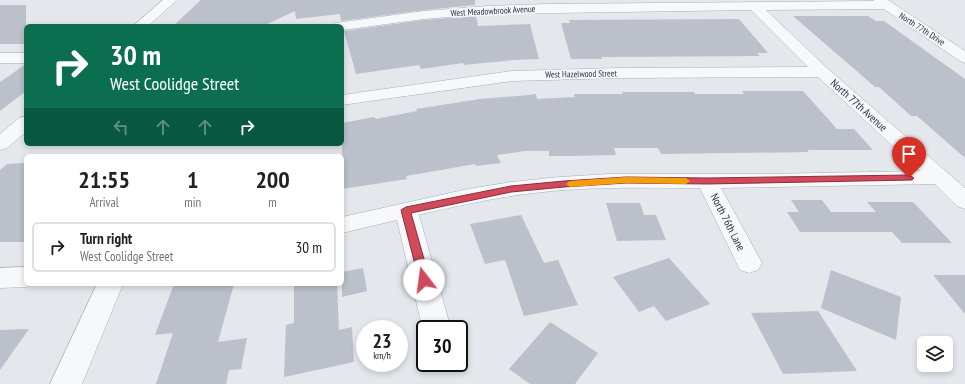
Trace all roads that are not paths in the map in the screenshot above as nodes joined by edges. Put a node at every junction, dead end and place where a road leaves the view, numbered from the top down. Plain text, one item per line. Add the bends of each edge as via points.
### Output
1 (171, 0) edge
2 (882, 3) edge
3 (755, 7) junction
4 (142, 24) edge
5 (344, 26) edge
6 (0, 58) edge
7 (24, 58) edge
8 (965, 58) edge
9 (822, 72) junction
10 (344, 100) edge
11 (940, 177) junction
12 (707, 181) junction
13 (965, 201) edge
14 (406, 210) junction
15 (344, 226) edge
16 (749, 263) dead end
17 (24, 277) edge
18 (0, 278) edge
19 (109, 286) edge
20 (434, 320) edge
21 (66, 384) edge

1 - 4 street
2 - 3 street, West Meadowbrook Avenue
2 - 8 street, North 77th Drive
3 - 5 street, West Meadowbrook Avenue via 488,10
3 - 9 street, North 77th Avenue
6 - 7 street
9 - 10 street, West Hazelwood Street via 512,76
9 - 11 street, North 77th Avenue
11 - 12 street
11 - 13 street, North 77th Avenue
12 - 14 street via 626,180 511,189
12 - 16 street, North 76th Lane
14 - 15 street
14 - 20 street
17 - 18 street
19 - 21 street

